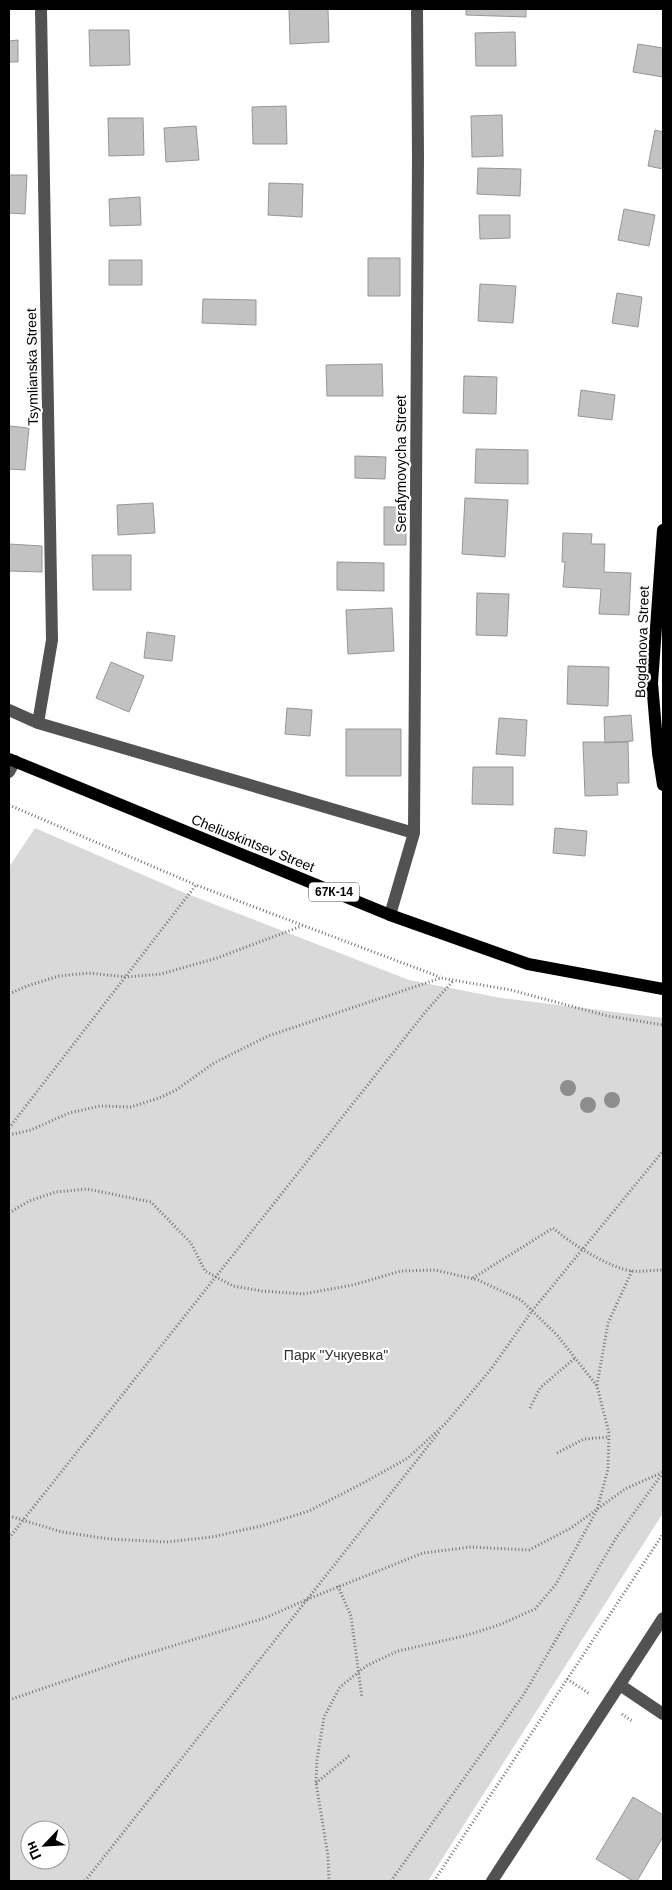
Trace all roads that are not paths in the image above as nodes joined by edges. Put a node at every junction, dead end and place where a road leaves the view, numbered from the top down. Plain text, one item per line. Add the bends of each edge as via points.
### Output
1 (41, 9) edge
2 (417, 9) edge
3 (663, 535) edge
4 (9, 710) edge
5 (38, 723) junction
6 (11, 764) edge
7 (663, 785) edge
8 (414, 833) junction
9 (390, 915) junction
10 (663, 989) edge
11 (663, 1618) edge
12 (620, 1685) junction
13 (663, 1714) edge
14 (492, 1881) edge

1 - 5 street, Tsymlianska Street via 52,640
2 - 8 street, Serafymovycha Street
3 - 7 main road, Bogdanova Street via 652,683
4 - 5 street
5 - 8 street
6 - 9 main road, Cheliuskintsev Street / 67К-14
8 - 9 street, Serafymovycha Street
9 - 10 main road, Cheliuskintsev Street / 67К-14 via 528,964
11 - 12 street
12 - 13 street
12 - 14 street

